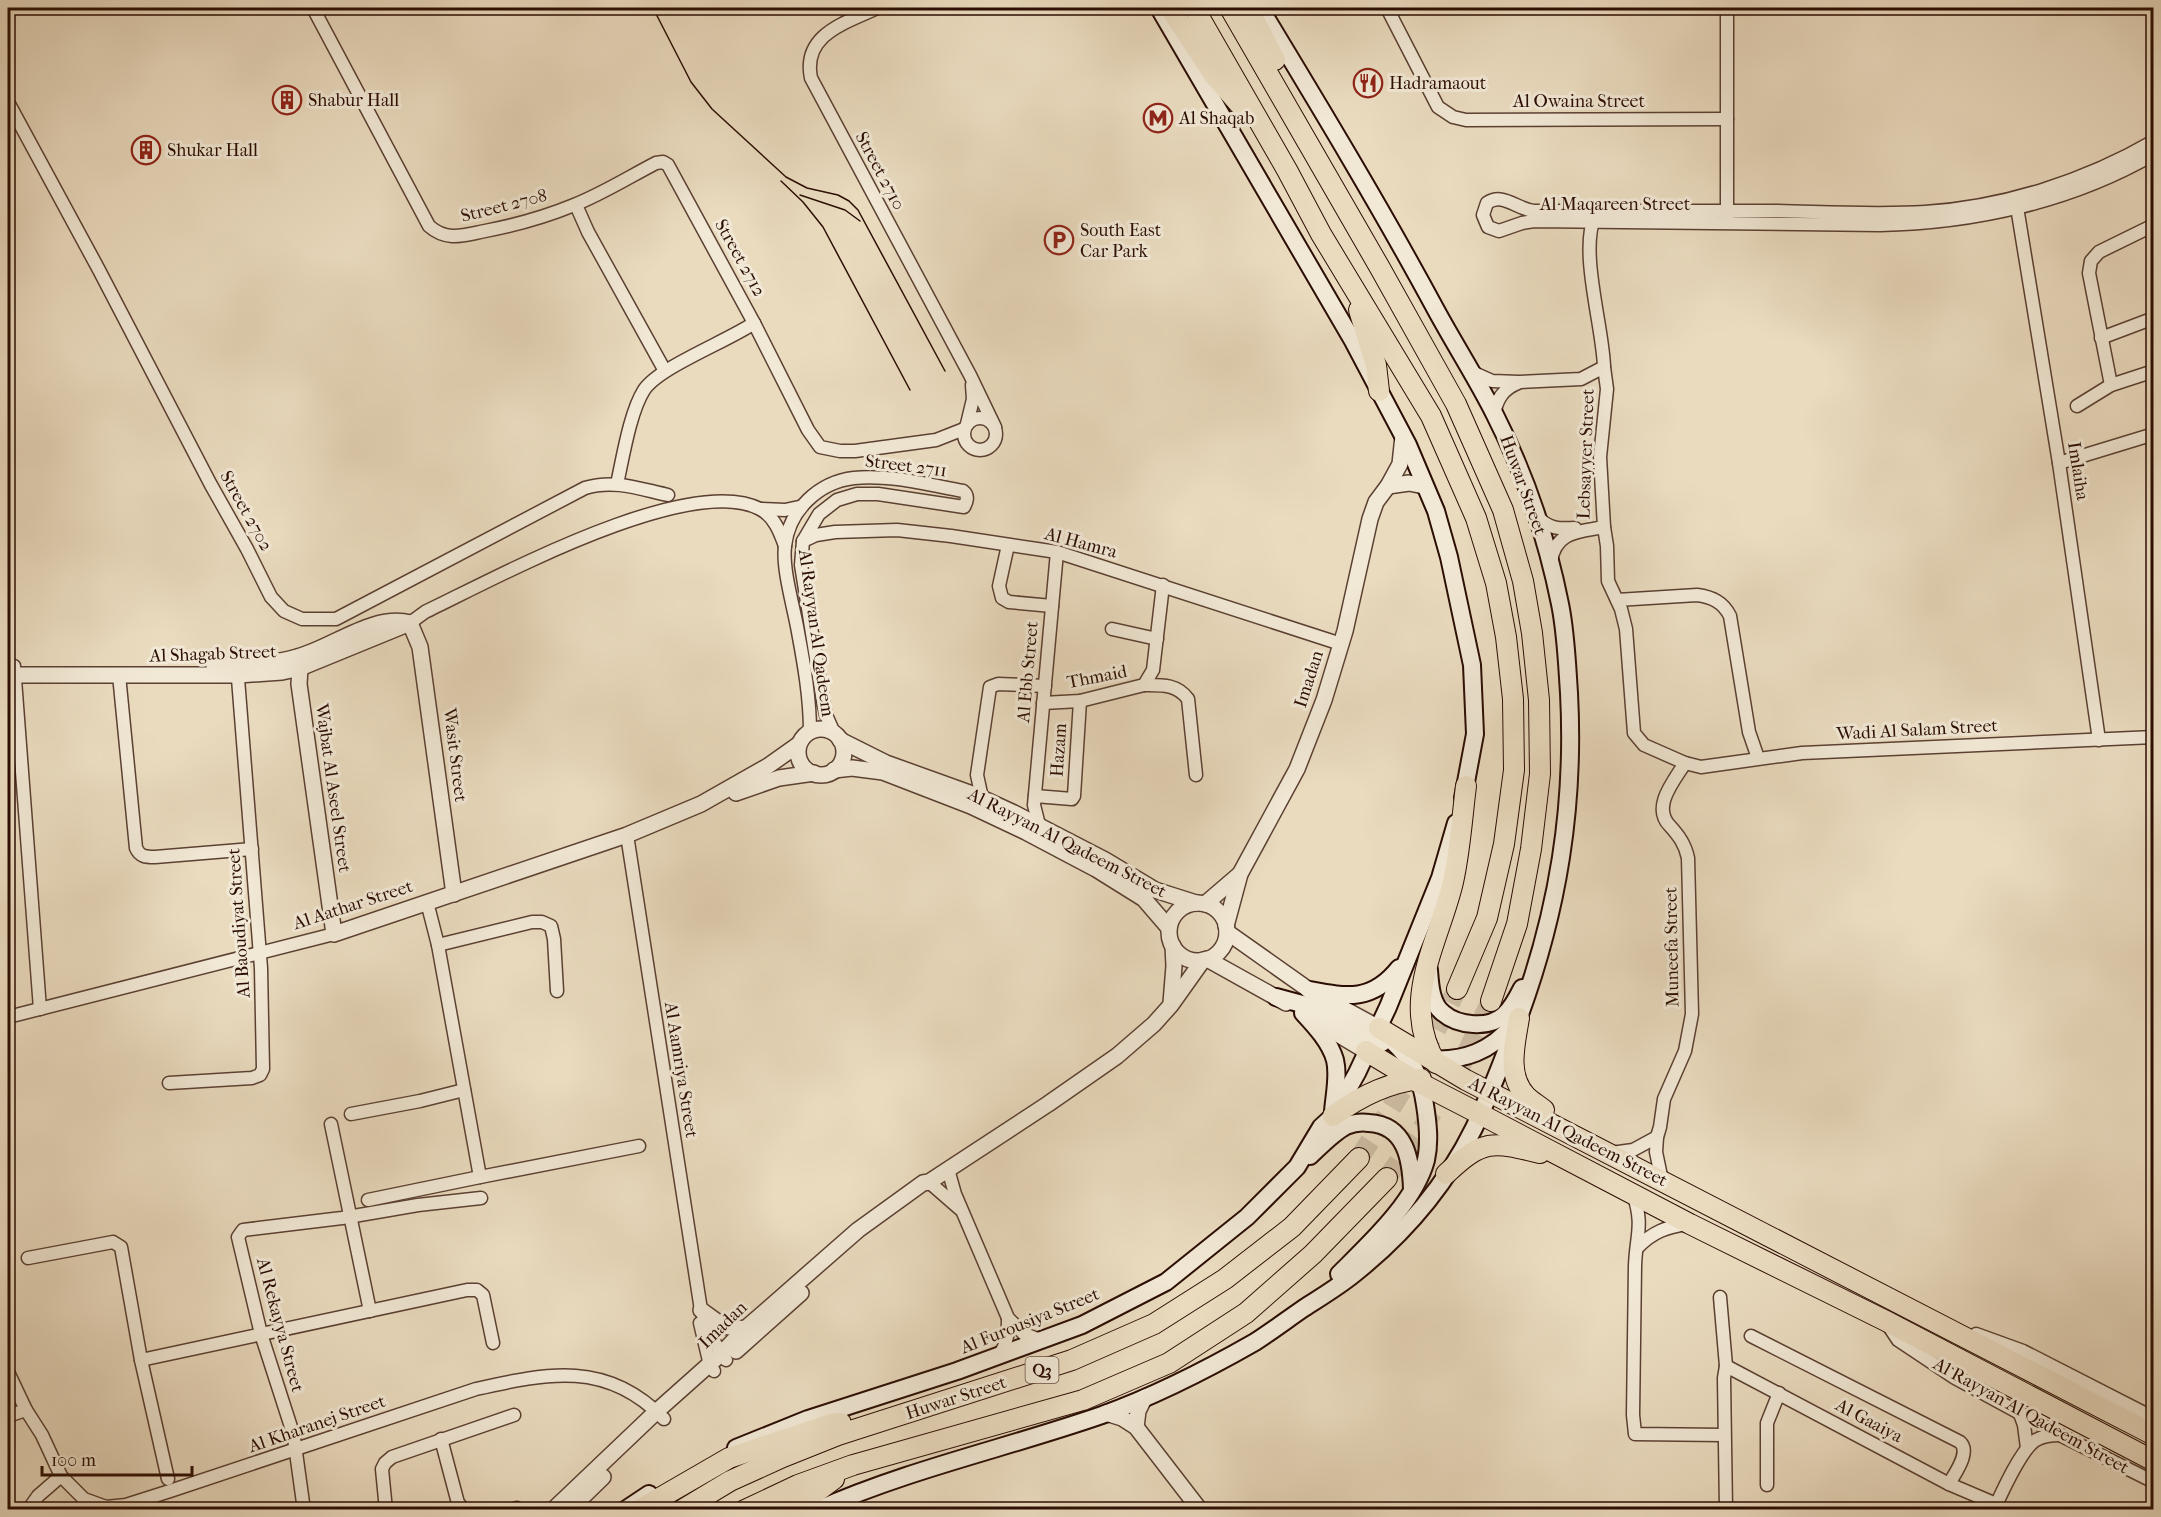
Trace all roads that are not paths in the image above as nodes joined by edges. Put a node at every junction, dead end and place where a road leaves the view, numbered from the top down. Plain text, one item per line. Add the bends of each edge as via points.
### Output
1 (313, 8) edge
2 (877, 8) edge
3 (1159, 8) edge
4 (1170, 8) edge
5 (1194, 8) edge
6 (1230, 8) edge
7 (1248, 8) edge
8 (1260, 8) edge
9 (1387, 8) edge
10 (1727, 8) edge
11 (8, 102) edge
12 (1727, 119) junction
13 (1302, 133) junction
14 (2154, 141) edge
15 (1274, 146) junction
16 (2154, 154) edge
17 (2016, 202) junction
18 (576, 205) junction
19 (1601, 211) junction
20 (1727, 217) junction
21 (1593, 221) junction
22 (2154, 225) edge
23 (1350, 282) junction
24 (2154, 318) edge
25 (754, 322) junction
26 (2101, 338) junction
27 (1604, 367) junction
28 (665, 371) junction
29 (2154, 371) edge
30 (1472, 372) junction
31 (970, 375) junction
32 (1519, 382) junction
33 (2111, 385) junction
34 (1379, 391) junction
35 (2077, 406) dead end
36 (1494, 414) junction
37 (965, 426) junction
38 (995, 427) junction
39 (2154, 434) edge
40 (1403, 436) junction
41 (936, 440) junction
42 (970, 447) junction
43 (2059, 463) junction
44 (617, 484) junction
45 (1388, 486) junction
46 (1424, 486) junction
47 (668, 495) dead end
48 (799, 507) junction
49 (964, 507) joint
50 (762, 509) junction
51 (1536, 515) junction
52 (1604, 527) junction
53 (1588, 530) junction
54 (803, 540) junction
55 (1008, 544) junction
56 (784, 546) junction
57 (1057, 552) junction
58 (1551, 565) junction
59 (1163, 585) junction
60 (1617, 600) junction
61 (1052, 606) junction
62 (410, 623) junction
63 (1112, 629) dead end
64 (1157, 639) junction
65 (1341, 644) junction
66 (300, 668) junction
67 (237, 670) junction
68 (11, 671) edge
69 (282, 672) junction
70 (118, 675) junction
71 (298, 684) junction
72 (1144, 685) junction
73 (1045, 686) junction
74 (1080, 701) junction
75 (1043, 703) junction
76 (810, 732) junction
77 (837, 736) junction
78 (2154, 737) edge
79 (2099, 740) junction
80 (799, 744) junction
81 (1758, 758) junction
82 (1684, 763) junction
83 (834, 770) junction
84 (814, 773) junction
85 (1196, 774) dead end
86 (977, 775) junction
87 (1466, 786) junction
88 (957, 788) junction
89 (1035, 796) junction
90 (982, 798) junction
91 (701, 804) junction
92 (1014, 813) junction
93 (1039, 825) junction
94 (627, 835) junction
95 (252, 849) junction
96 (1240, 874) junction
97 (454, 894) junction
98 (427, 902) junction
99 (1200, 904) junction
100 (1169, 928) junction
101 (1226, 929) junction
102 (1545, 931) junction
103 (334, 933) junction
104 (438, 945) junction
105 (1173, 946) junction
106 (260, 952) junction
107 (1408, 956) junction
108 (1205, 960) junction
109 (1428, 960) junction
110 (1457, 989) tunnel mouth
111 (1309, 990) junction
112 (556, 991) dead end
113 (1276, 997) junction
114 (1491, 1001) tunnel mouth
115 (1171, 1005) junction
116 (40, 1009) junction
117 (1303, 1013) junction
118 (8, 1017) edge
119 (1519, 1018) junction
120 (1373, 1039) junction
121 (1407, 1055) junction
122 (1434, 1060) junction
123 (1456, 1079) junction
124 (1418, 1080) junction
125 (169, 1083) dead end
126 (464, 1090) junction
127 (1491, 1092) junction
128 (351, 1114) dead end
129 (1480, 1114) junction
130 (1333, 1116) junction
131 (331, 1124) dead end
132 (1657, 1137) junction
133 (1585, 1140) junction
134 (639, 1146) dead end
135 (1608, 1153) junction
136 (1359, 1158) tunnel mouth
137 (1575, 1162) junction
138 (1298, 1167) junction
139 (948, 1169) junction
140 (1446, 1174) junction
141 (480, 1177) junction
142 (1387, 1178) tunnel mouth
143 (1662, 1181) junction
144 (929, 1182) junction
145 (1413, 1190) junction
146 (1633, 1193) junction
147 (481, 1198) dead end
148 (368, 1200) dead end
149 (963, 1212) junction
150 (350, 1217) junction
151 (1690, 1224) junction
152 (1638, 1247) junction
153 (28, 1258) dead end
154 (1720, 1297) dead end
155 (1309, 1305) junction
156 (701, 1310) junction
157 (370, 1311) junction
158 (1920, 1314) junction
159 (1008, 1318) junction
160 (1886, 1321) junction
161 (745, 1329) junction
162 (261, 1335) junction
163 (1751, 1336) dead end
164 (1043, 1341) junction
165 (493, 1344) dead end
166 (996, 1357) junction
167 (141, 1360) junction
168 (718, 1363) junction
169 (1726, 1366) junction
170 (8, 1372) edge
171 (1779, 1393) junction
172 (1145, 1397) junction
173 (26, 1410) junction
174 (915, 1411) junction
175 (1106, 1413) junction
176 (2020, 1414) junction
177 (514, 1415) dead end
178 (661, 1415) junction
179 (8, 1416) edge
180 (2154, 1418) edge
181 (1136, 1427) junction
182 (1724, 1435) junction
183 (2060, 1435) junction
184 (2154, 1435) edge
185 (294, 1439) junction
186 (441, 1439) junction
187 (2026, 1448) junction
188 (2154, 1461) edge
189 (854, 1465) junction
190 (61, 1476) junction
191 (168, 1479) dead end
192 (2154, 1482) edge
193 (1949, 1484) junction
194 (1767, 1485) dead end
195 (1995, 1507) edge
196 (28, 1509) edge
197 (303, 1509) edge
198 (386, 1509) edge
199 (465, 1509) edge
200 (553, 1509) edge
201 (569, 1509) edge
202 (625, 1509) edge
203 (639, 1509) edge
204 (682, 1509) edge
205 (745, 1509) edge
206 (787, 1509) edge
207 (817, 1509) edge
208 (1200, 1509) edge
209 (1726, 1509) edge

1 - 18 street, Street 2708 via 429,226 438,234 457,236 505,228
2 - 31 street, Street 2710 via 819,40 810,56 811,78
3 - 34 main road
4 - 15 highway via 1214,75
5 - 15 highway
6 - 13 highway, Huwar Street
7 - 13 highway via 1284,81
8 - 30 main road, Huwar Street
9 - 12 street, Al Owaina Street via 1438,107 1453,117
10 - 12 street
11 - 44 street, Street 2702 via 271,597 284,611 302,619 336,619 585,488
12 - 20 street
13 - 114 highway, Huwar Street via 1456,404 1503,510 1523,581 1539,700 1540,774 1517,924
14 - 17 street, Al Maqareen Street via 2087,174
15 - 23 highway
16 - 17 street, Al Maqareen Street via 2072,191
17 - 20 street, Al Maqareen Street via 1903,213
17 - 43 street, Imlaiha
18 - 25 street, Street 2712 via 656,163 668,165
18 - 28 street, Street 2708
19 - 20 street, Al Maqareen Street
19 - 21 street
19 - 21 street, Al Maqareen Street via 1527,210 1499,198 1487,203 1483,215 1488,226 1499,231 1534,221
20 - 21 street, Al Maqareen Street
21 - 27 street, Lebsayyer Street via 1591,271
22 - 26 street via 2099,252 2091,261 2089,273
23 - 34 highway via 1376,365
23 - 110 highway via 1431,416 1476,518 1496,583 1506,637 1513,699 1514,770 1504,844 1487,918
24 - 26 street
25 - 28 street, Street 2712
25 - 41 street via 820,447 855,451
26 - 33 street
27 - 32 street, Lebsayyer Street via 1581,379
27 - 52 street, Lebsayyer Street via 1607,389 1600,457
28 - 44 street, Street 2712 via 641,396
29 - 33 street
30 - 32 street, Lebsayyer Street via 1492,381
30 - 36 main road, Huwar Street
31 - 37 street, Street 2710 via 973,399
31 - 38 street, Street 2710
32 - 36 street via 1502,393
33 - 35 street
34 - 40 main road
36 - 51 main road, Huwar Street
37 - 38 street via 972,419 985,418
37 - 41 street
37 - 42 street via 963,436
38 - 42 street via 996,439 988,448
39 - 43 street
40 - 45 street, Imadan via 1400,464
40 - 46 main road
41 - 42 street
43 - 79 street, Imlaiha
44 - 47 street, Street 2702
45 - 46 street
45 - 65 street, Imadan via 1370,519
46 - 87 main road via 1436,510 1449,557 1472,665 1475,734
48 - 49 street, Street 2711 via 812,494 856,478 963,491 967,495
48 - 50 street, Al Shagab Street
48 - 56 street, Al Rayyan Al Qadeem
49 - 54 street, Al Rayyan Al Qadeem via 878,494 846,496 819,514
50 - 56 street via 779,530
50 - 62 street, Al Shagab Street via 735,501 700,501 615,525 425,612
51 - 53 street, Lebsayyer Street via 1553,528
51 - 58 main road, Huwar Street
52 - 53 street, Lebsayyer Street
52 - 60 street, Wadi Al Salam Street via 1608,580
53 - 58 street, Lebsayyer Street via 1558,542
54 - 55 street, Al Hamra via 835,532 897,530
54 - 77 street, Al Rayyan Al Qadeem via 801,565 822,695 826,715
55 - 57 street, Al Hamra
55 - 61 street via 999,586 1002,598
56 - 76 street, Al Rayyan Al Qadeem
57 - 59 street, Al Hamra
57 - 61 street, Al Ebb Street
58 - 102 main road, Huwar Street via 1561,608 1571,737 1563,852
59 - 64 street, Thmaid
59 - 65 street, Al Hamra
60 - 81 street via 1697,595 1726,607 1749,732
60 - 82 street, Wadi Al Salam Street via 1626,629 1634,732 1644,745
61 - 73 street, Al Ebb Street
62 - 66 street, Al Shagab Street
62 - 67 street, Al Shagab Street via 390,620 297,657
62 - 97 street, Wasit Street via 422,656
63 - 64 street
64 - 72 street, Thmaid via 1153,670
65 - 96 street, Imadan via 1298,769
66 - 69 street, Al Shagab Street
66 - 71 street, Wajbat Al Aseel Street
67 - 68 street, Al Shagab Street
67 - 69 street, Al Shagab Street
67 - 70 street, Al Shagab Street
67 - 95 street, Al Baoudiyat Street
68 - 70 street, Al Shagab Street
68 - 116 street
69 - 71 street, Wajbat Al Aseel Street
70 - 95 street via 139,853 155,857
71 - 103 street, Wajbat Al Aseel Street
72 - 74 street, Thmaid
72 - 85 street via 1175,687 1188,699
73 - 75 street, Al Ebb Street
73 - 86 street via 990,687
74 - 75 street, Thmaid
74 - 89 street, Hazam via 1074,796
75 - 89 street, Al Ebb Street
76 - 77 street via 822,729
76 - 80 street
77 - 83 street via 843,756
77 - 88 street, Al Rayyan Al Qadeem Street via 886,762
78 - 79 street, Wadi Al Salam Street
79 - 81 street, Wadi Al Salam Street
80 - 84 street via 802,765
80 - 91 street, Al Aathar Street
81 - 82 street, Wadi Al Salam Street via 1710,767
82 - 132 street, Muneefa Street via 1663,801 1662,811 1665,821 1684,843 1688,858 1692,1014 1685,1051 1664,1099
83 - 84 street
83 - 100 street, Al Rayyan Al Qadeem Street via 883,772 1026,832 1144,899
84 - 91 street, Al Aathar Street via 779,778
86 - 88 street
86 - 90 street
87 - 107 main road via 1440,878
87 - 109 highway via 1453,882
88 - 90 street, Al Rayyan Al Qadeem Street
89 - 92 street via 1023,810
89 - 93 street, Al Ebb Street
90 - 92 street, Al Rayyan Al Qadeem Street
91 - 94 street, Al Aathar Street
92 - 93 street, Al Rayyan Al Qadeem Street
93 - 99 street, Al Rayyan Al Qadeem Street via 1155,890
94 - 97 street, Al Aathar Street
94 - 156 street, Al Aamriya Street
95 - 106 street, Al Baoudiyat Street
96 - 99 street, Imadan
96 - 101 street, Imadan
97 - 98 street, Al Aathar Street
98 - 103 street, Al Aathar Street
98 - 104 street
99 - 100 street via 1180,909
99 - 101 street via 1220,914
100 - 105 street
101 - 108 street via 1220,950
101 - 111 street, Al Rayyan Al Qadeem Street
102 - 109 main road via 1521,992 1504,1016 1483,1024 1462,1024 1442,1013 1430,985
102 - 119 main road, Huwar Street
103 - 106 street, Al Aathar Street
104 - 112 street via 542,921 551,926 554,939
104 - 126 street
105 - 108 street via 1189,959
105 - 115 street
106 - 116 street, Al Aathar Street
106 - 125 street, Al Baoudiyat Street via 261,1074 252,1078
107 - 111 main road via 1388,982 1370,992 1356,996
107 - 120 main road, Al Furousiya Street
108 - 113 street, Al Rayyan Al Qadeem Street
108 - 115 street, Imadan
109 - 122 highway via 1421,986 1421,1013 1427,1046
111 - 120 street, Al Rayyan Al Qadeem Street
113 - 117 street, Al Rayyan Al Qadeem Street
113 - 120 main road via 1313,1007
115 - 139 street, Imadan via 1117,1056
116 - 118 street, Al Aathar Street
117 - 120 street, Al Rayyan Al Qadeem Street
117 - 130 main road via 1317,1028 1335,1060
119 - 122 main road via 1501,1038 1482,1050
119 - 127 main road
119 - 133 highway via 1513,1054 1518,1086
120 - 121 main road
120 - 122 highway, Al Rayyan Al Qadeem Street
120 - 124 highway, Al Rayyan Al Qadeem Street
120 - 130 main road, Al Furousiya Street
121 - 122 main road
121 - 124 main road
122 - 123 highway, Al Rayyan Al Qadeem Street
123 - 124 highway
123 - 127 highway, Al Rayyan Al Qadeem Street
123 - 129 highway
124 - 129 highway, Al Rayyan Al Qadeem Street
124 - 130 highway via 1377,1090
124 - 145 main road via 1428,1123 1428,1148
126 - 128 street
126 - 141 street
127 - 129 main road
127 - 133 highway, Al Rayyan Al Qadeem Street
129 - 137 highway, Al Rayyan Al Qadeem Street
129 - 140 main road
130 - 138 main road, Al Furousiya Street via 1321,1127
131 - 150 street
132 - 135 street via 1633,1150
132 - 143 street, Muneefa Street
133 - 135 highway, Al Rayyan Al Qadeem Street
134 - 141 street
135 - 143 highway, Al Rayyan Al Qadeem Street
136 - 174 highway, Huwar Street / Q3 via 1292,1227 1225,1279 1154,1324 1072,1360
137 - 140 highway via 1495,1144 1465,1156
137 - 146 highway, Al Rayyan Al Qadeem Street
138 - 145 main road via 1349,1125 1377,1123 1402,1141 1411,1162
138 - 164 main road, Al Furousiya Street via 1247,1216 1166,1282
139 - 144 street, Imadan
139 - 149 street
140 - 155 main road via 1393,1240 1357,1272
141 - 148 street
142 - 189 highway, Huwar Street / Q3 via 1313,1254 1246,1313 1168,1363 1083,1400
143 - 158 highway, Al Rayyan Al Qadeem Street
144 - 149 street
144 - 161 street, Imadan via 923,1182 858,1230
144 - 168 street, Imadan via 928,1188 862,1239
145 - 155 main road
146 - 151 highway, Al Rayyan Al Qadeem Street
146 - 152 street via 1639,1210
147 - 150 street via 418,1204
149 - 159 street
150 - 157 street
150 - 162 street, Al Rekayya Street via 239,1232
151 - 152 street via 1651,1234
151 - 160 highway, Al Rayyan Al Qadeem Street
152 - 182 street via 1635,1434
153 - 167 street via 118,1244
154 - 169 street
155 - 172 main road via 1215,1365
156 - 161 street via 723,1326
156 - 168 street, Al Aamriya Street
157 - 162 street
157 - 165 street via 477,1290 483,1295
158 - 180 street, Al Rayyan Al Qadeem Street via 2023,1352
158 - 184 highway, Al Rayyan Al Qadeem Street
159 - 164 street via 1024,1334
159 - 166 street via 1007,1341
160 - 176 street, Al Rayyan Al Qadeem Street via 1898,1340
160 - 188 highway, Al Rayyan Al Qadeem Street
161 - 168 street, Imadan
162 - 167 street
162 - 185 street, Al Rekayya Street
163 - 193 street via 1960,1442 1965,1451
164 - 166 main road, Al Furousiya Street
166 - 202 main road, Al Furousiya Street via 761,1437 688,1472
167 - 191 street
168 - 178 street, Imadan
169 - 171 street, Al Gaaiya
169 - 182 street
170 - 173 street, Al Kharanej Street
171 - 193 street, Al Gaaiya
171 - 194 street via 1767,1423
172 - 175 main road
172 - 181 street
173 - 179 street
173 - 190 street, Al Kharanej Street
174 - 203 highway via 831,1424 729,1458
174 - 204 highway, Huwar Street / Q3 via 783,1457
175 - 181 street
175 - 207 main road via 913,1472
176 - 183 street, Al Rayyan Al Qadeem Street
176 - 187 street
177 - 186 street
178 - 185 street, Al Kharanej Street via 624,1389 596,1378 554,1374 476,1389
178 - 200 street, Imadan
178 - 201 street, Imadan
181 - 208 street
182 - 209 street
183 - 187 street via 2042,1438
183 - 192 street, Al Rayyan Al Qadeem Street
185 - 190 street, Al Kharanej Street via 159,1495 116,1506 106,1507 84,1499
185 - 197 street, Al Rekayya Street
186 - 198 street via 385,1463 382,1469
186 - 199 street via 458,1503
187 - 195 street
189 - 205 highway, Huwar Street / Q3
189 - 206 highway
190 - 196 street
193 - 195 street, Al Gaaiya

